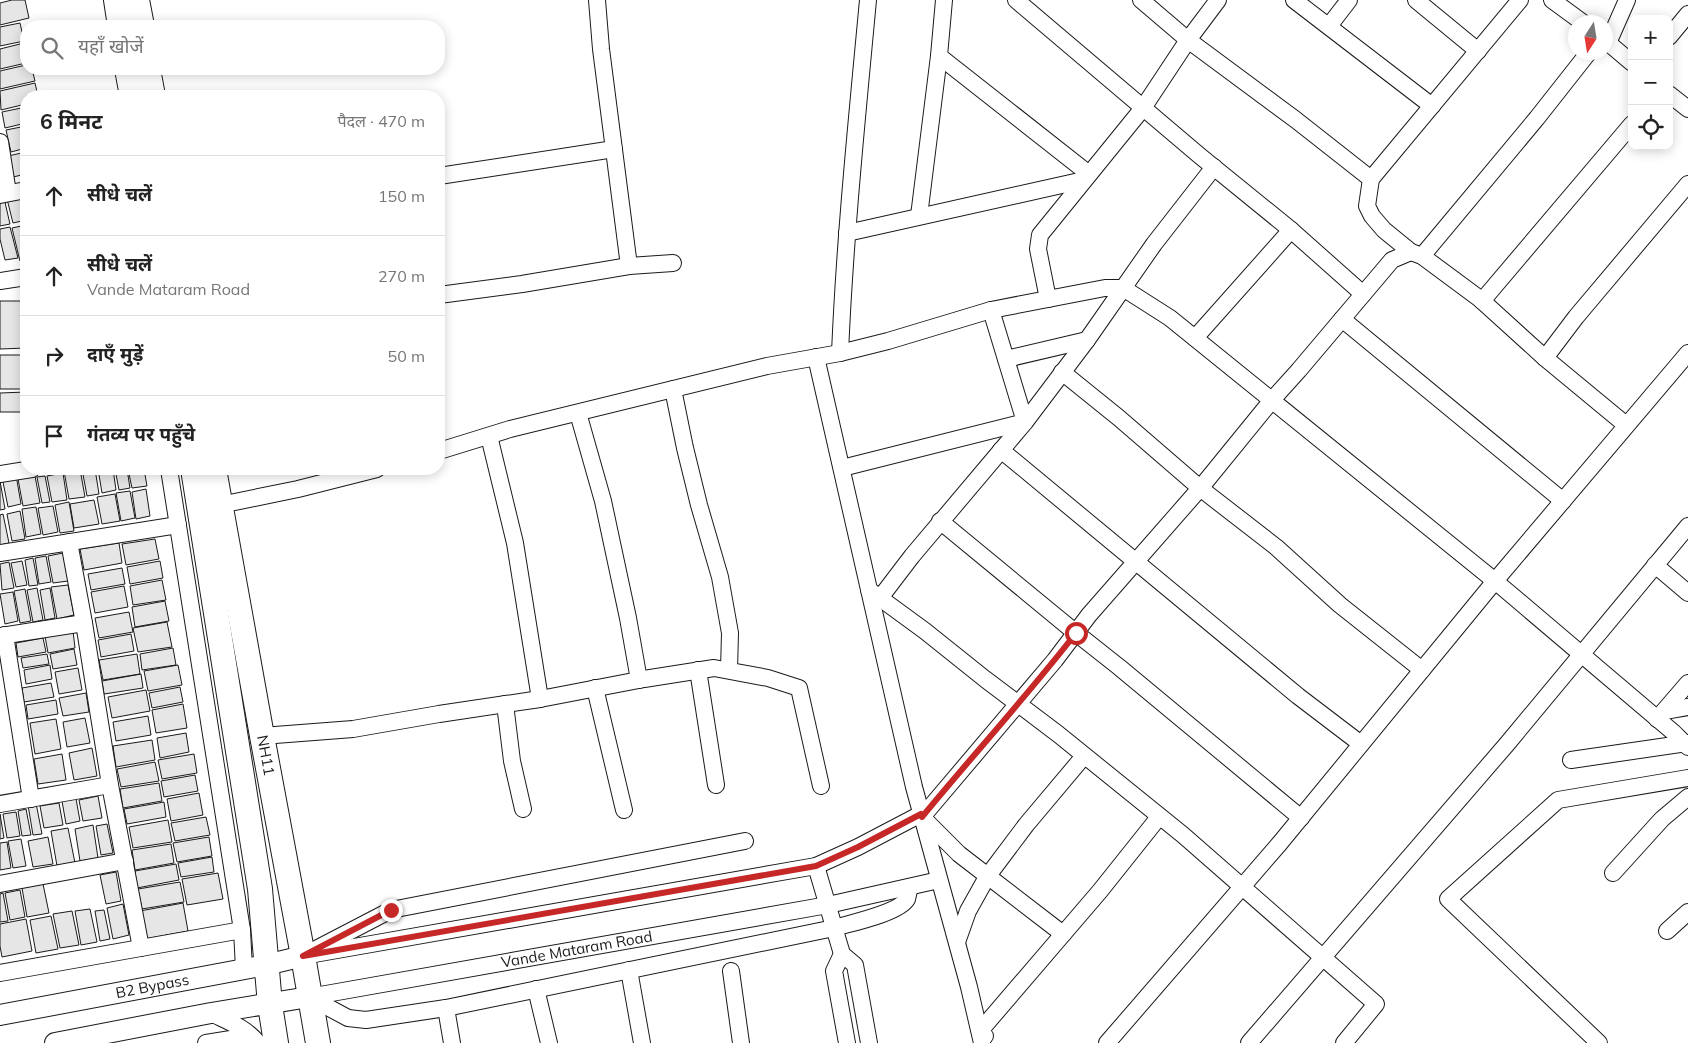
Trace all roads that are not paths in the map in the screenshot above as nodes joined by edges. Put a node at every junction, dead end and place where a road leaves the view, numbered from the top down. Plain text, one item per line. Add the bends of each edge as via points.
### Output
1 (116, 0) edge
2 (137, 0) edge
3 (597, 0) edge
4 (868, 0) edge
5 (944, 0) edge
6 (1016, 0) edge
7 (1141, 0) edge
8 (1218, 0) edge
9 (1294, 0) edge
10 (1349, 0) edge
11 (1416, 0) edge
12 (1520, 0) edge
13 (1552, 0) edge
14 (1627, 0) edge
15 (1688, 14) edge
16 (1572, 15) edge
17 (119, 20) edge
18 (141, 20) edge
19 (1328, 26) junction
20 (1613, 29) edge
21 (1673, 32) edge
22 (1188, 40) junction
23 (1613, 47) edge
24 (1478, 51) junction
25 (939, 56) junction
26 (1583, 60) edge
27 (1628, 60) edge
28 (128, 75) edge
29 (149, 75) edge
30 (131, 90) edge
31 (152, 90) edge
32 (1673, 97) edge
33 (1432, 106) junction
34 (1143, 108) junction
35 (1688, 110) edge
36 (1628, 129) edge
37 (0, 142) edge
38 (614, 149) junction
39 (1214, 167) junction
40 (445, 175) edge
41 (1086, 177) junction
42 (1370, 179) junction
43 (1688, 184) edge
44 (20, 191) edge
45 (4, 194) edge
46 (919, 216) junction
47 (1291, 230) junction
48 (847, 233) junction
49 (1416, 254) junction
50 (673, 263) dead end
51 (629, 266) junction
52 (20, 278) edge
53 (0, 281) edge
54 (1123, 288) junction
55 (445, 294) edge
56 (1363, 294) junction
57 (1048, 299) junction
58 (1482, 301) junction
59 (991, 310) junction
60 (1342, 319) junction
61 (1195, 338) junction
62 (1087, 340) junction
63 (840, 353) junction
64 (1688, 353) edge
65 (816, 357) junction
66 (1545, 358) junction
67 (1006, 359) junction
68 (1062, 372) junction
69 (673, 389) junction
70 (1272, 400) junction
71 (578, 413) junction
72 (1025, 422) junction
73 (1626, 425) junction
74 (489, 436) junction
75 (445, 449) edge
76 (1001, 450) junction
77 (842, 468) junction
78 (20, 471) edge
79 (0, 474) edge
80 (170, 475) edge
81 (195, 475) edge
82 (215, 475) edge
83 (353, 475) edge
84 (1200, 488) junction
85 (1563, 501) junction
86 (220, 505) junction
87 (940, 521) junction
88 (178, 525) junction
89 (1688, 526) edge
90 (69, 542) junction
91 (0, 553) edge
92 (1136, 563) junction
93 (1655, 565) junction
94 (1495, 581) junction
95 (1688, 593) edge
96 (875, 594) junction
97 (84, 623) junction
98 (1076, 633) junction
99 (3, 635) edge
100 (1581, 654) junction
101 (698, 670) junction
102 (729, 670) junction
103 (1422, 670) junction
104 (639, 680) junction
105 (1688, 684) edge
106 (595, 688) junction
107 (540, 699) junction
108 (505, 704) junction
109 (1018, 705) junction
110 (1688, 707) edge
111 (1661, 715) junction
112 (262, 736) junction
113 (1361, 744) junction
114 (1687, 744) edge
115 (1084, 756) junction
116 (1571, 760) dead end
117 (1688, 778) edge
118 (110, 785) junction
119 (716, 785) dead end
120 (820, 786) dead end
121 (1688, 797) edge
122 (31, 799) junction
123 (0, 804) edge
124 (523, 809) dead end
125 (624, 810) dead end
126 (922, 816) junction
127 (1159, 816) junction
128 (1300, 818) junction
129 (745, 841) dead end
130 (125, 861) junction
131 (816, 866) junction
132 (1613, 873) dead end
133 (987, 876) junction
134 (939, 880) junction
135 (0, 884) edge
136 (910, 887) junction
137 (1242, 887) junction
138 (828, 906) junction
139 (1688, 912) edge
140 (834, 928) junction
141 (242, 930) junction
142 (1667, 931) dead end
143 (1063, 934) junction
144 (957, 942) junction
145 (141, 948) junction
146 (842, 954) junction
147 (303, 956) junction
148 (1324, 957) junction
149 (255, 967) junction
150 (628, 970) junction
151 (731, 971) dead end
152 (0, 973) edge
153 (536, 989) junction
154 (309, 997) junction
155 (270, 1004) junction
156 (446, 1008) junction
157 (211, 1014) junction
158 (0, 1016) edge
159 (981, 1037) edge
160 (55, 1043) edge
161 (206, 1043) edge
162 (251, 1043) edge
163 (258, 1043) edge
164 (276, 1043) edge
165 (318, 1043) edge
166 (452, 1043) edge
167 (549, 1043) edge
168 (642, 1043) edge
169 (741, 1043) edge
170 (847, 1043) edge
171 (869, 1043) edge
172 (992, 1043) edge
173 (1107, 1043) edge
174 (1249, 1043) edge
175 (1344, 1043) edge
176 (1600, 1043) edge

1 - 17 highway
2 - 18 highway
3 - 38 street
4 - 48 street
5 - 25 street
6 - 34 street
7 - 22 street
8 - 22 street
9 - 19 street
10 - 19 street
11 - 24 street
12 - 24 street
13 - 16 street
14 - 20 street
15 - 21 street
19 - 33 street
22 - 34 street
22 - 42 street
23 - 27 street
24 - 33 street
25 - 41 street
25 - 46 street
26 - 49 street via 1538,118
28 - 30 highway
29 - 31 highway
32 - 35 street
33 - 42 street
34 - 39 street
34 - 41 street
36 - 58 street
37 - 45 street
38 - 40 street
38 - 51 street
39 - 47 street
39 - 54 street
41 - 46 street
41 - 57 street via 1040,235 1038,249
42 - 49 street via 1367,206 1372,216 1384,230
43 - 66 street via 1576,316
44 - 45 street
46 - 48 street
47 - 56 street
47 - 61 street
48 - 63 street
49 - 56 street via 1392,260
49 - 58 street
50 - 51 street
51 - 55 street
52 - 53 street
54 - 57 street via 1105,288
54 - 61 street
54 - 62 street
56 - 60 street
57 - 59 street
58 - 66 street
59 - 63 street
59 - 67 street
60 - 70 street
60 - 85 street
61 - 70 street
62 - 67 street
62 - 68 street
63 - 65 street
64 - 73 street
65 - 69 street
65 - 77 street
66 - 73 street
67 - 72 street
68 - 72 street
68 - 84 street
69 - 71 street
69 - 102 street via 699,505 720,577 730,633
70 - 84 street
70 - 94 street
71 - 74 street
71 - 104 street via 603,501
72 - 76 street
72 - 77 street
73 - 85 street
74 - 75 street
74 - 107 street via 515,543
76 - 87 street
76 - 92 street
77 - 96 street
78 - 79 street
80 - 88 street
81 - 149 highway via 260,889
82 - 86 highway, NH11
83 - 86 street
84 - 92 street
84 - 103 street via 1276,547
85 - 94 street
86 - 112 highway, NH11
87 - 96 street
87 - 98 street
88 - 90 street
88 - 141 street
89 - 93 street
90 - 91 street
90 - 97 street
92 - 98 street
92 - 113 street
93 - 95 street
93 - 100 street
94 - 100 street
94 - 103 street
96 - 109 street
96 - 126 street
97 - 99 street
97 - 118 street
98 - 109 street
98 - 128 street
99 - 122 street
100 - 111 street
100 - 148 street
101 - 102 street
101 - 104 street
101 - 119 street
102 - 120 street via 799,688
103 - 113 street
104 - 106 street
105 - 111 street
106 - 107 street
106 - 125 street
107 - 108 street
108 - 112 street via 353,729
108 - 124 street via 512,761
109 - 115 street
109 - 126 street
110 - 111 street
111 - 114 street
112 - 147 highway, NH11
113 - 128 street
114 - 116 street
115 - 127 street
115 - 133 street
117 - 176 street via 1558,800 1448,899
118 - 122 street
118 - 130 street
121 - 132 street via 1662,819
122 - 123 street
126 - 131 street
126 - 133 street via 959,854
126 - 134 street
127 - 137 street
127 - 143 street
128 - 137 street
129 - 147 street via 391,910
130 - 135 street
130 - 145 street
131 - 138 street
131 - 147 street
133 - 143 street
133 - 144 street via 968,911
134 - 136 street, Vande Mataram Road
134 - 144 street
136 - 138 street, Vande Mataram Road
136 - 140 street via 906,899 896,908
137 - 148 street
137 - 173 street
138 - 140 street
138 - 154 street, Vande Mataram Road
139 - 142 street
140 - 146 street
140 - 150 street
141 - 145 street
141 - 149 street
143 - 159 street
144 - 159 street
145 - 152 street
146 - 170 street via 834,970
146 - 171 street via 855,965
147 - 149 main road, B2 Bypass
147 - 154 highway, NH11
148 - 174 street
148 - 175 street via 1376,1004
149 - 155 highway
149 - 158 main road, B2 Bypass
150 - 153 street
150 - 168 street
151 - 169 street
153 - 156 street
153 - 167 street
154 - 155 main road
154 - 156 street via 348,1018 366,1020
154 - 165 highway, NH11
155 - 157 main road
155 - 164 highway
156 - 166 street
157 - 160 main road
157 - 163 street via 241,1027
159 - 172 street
161 - 162 street via 231,1039

